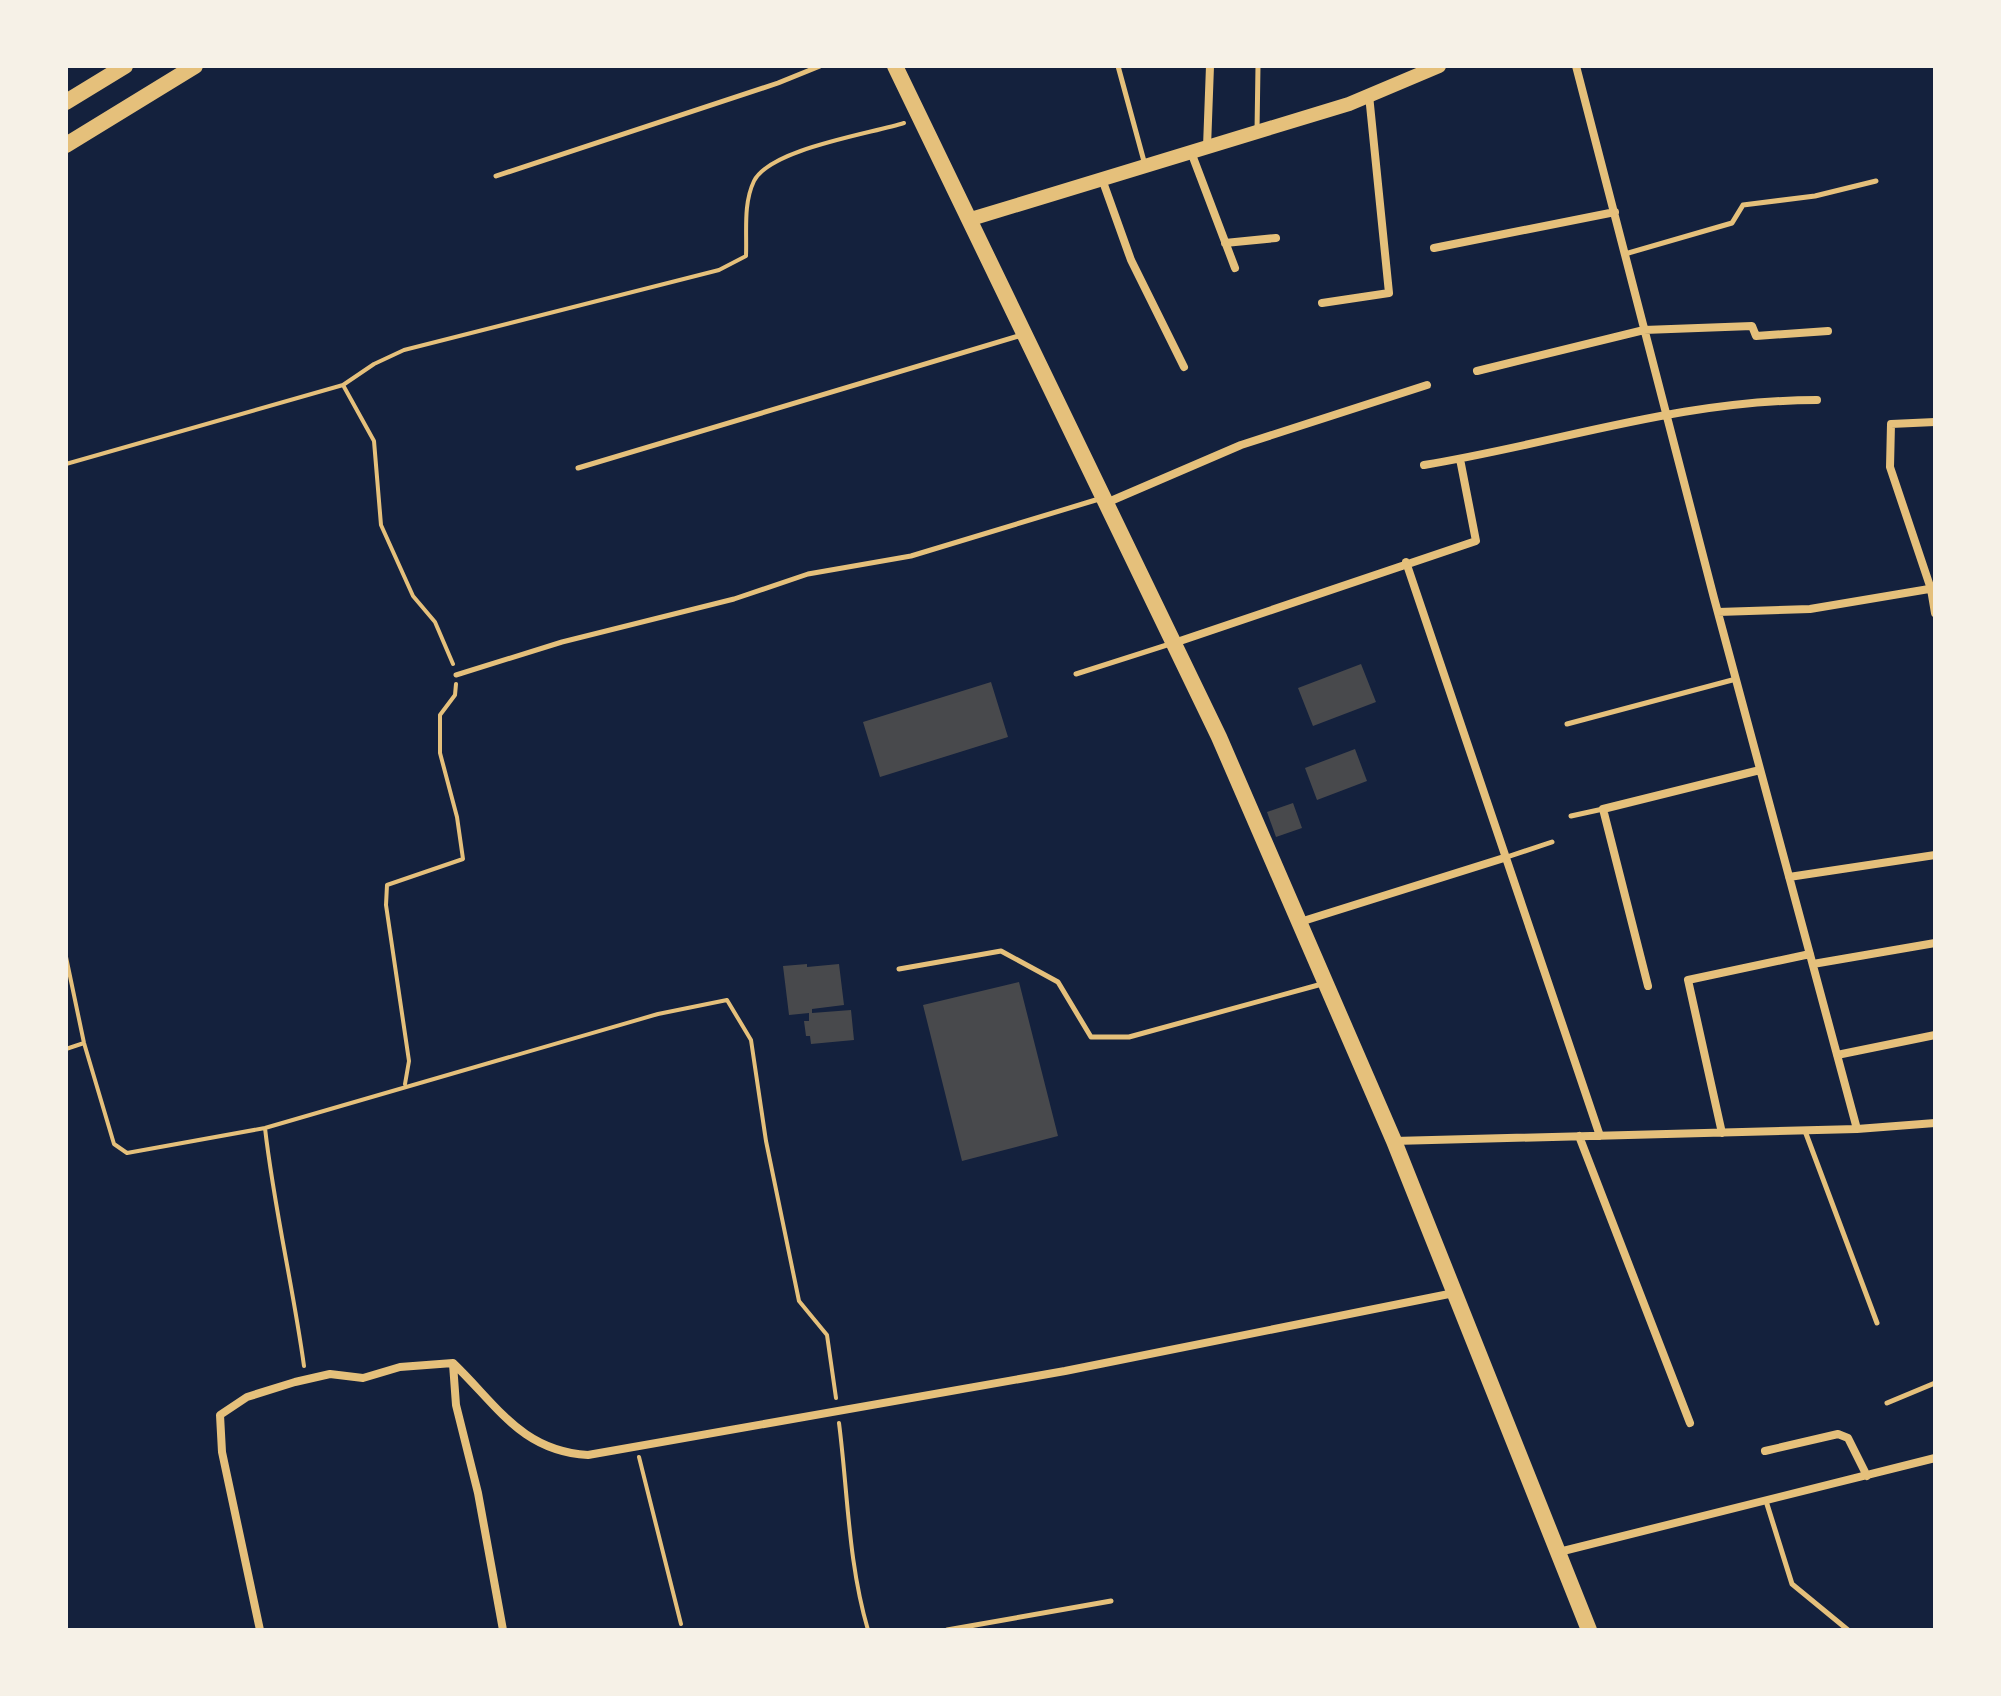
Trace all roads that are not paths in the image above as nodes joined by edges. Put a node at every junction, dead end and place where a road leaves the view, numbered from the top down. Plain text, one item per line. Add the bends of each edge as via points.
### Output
1 (125, 66) edge
2 (195, 66) edge
3 (820, 66) edge
4 (895, 66) edge
5 (1118, 66) edge
6 (1210, 66) edge
7 (1258, 66) edge
8 (1439, 66) edge
9 (1576, 66) edge
10 (1369, 95) junction
11 (66, 102) edge
12 (1257, 132) junction
13 (66, 145) edge
14 (1207, 147) junction
15 (1191, 152) junction
16 (1145, 166) junction
17 (496, 176) dead end
18 (1102, 179) junction
19 (1876, 181) dead end
20 (1615, 212) junction
21 (971, 219) junction
22 (1276, 238) dead end
23 (1225, 243) junction
24 (1434, 248) dead end
25 (1625, 254) junction
26 (1235, 268) dead end
27 (1322, 303) dead end
28 (1644, 330) junction
29 (1828, 331) dead end
30 (1026, 334) junction
31 (1184, 367) dead end
32 (1477, 371) dead end
33 (1427, 385) dead end
34 (1817, 400) dead end
35 (1666, 413) junction
36 (1935, 422) edge
37 (1460, 459) junction
38 (1424, 465) dead end
39 (578, 468) dead end
40 (1105, 500) junction
41 (1406, 562) junction
42 (1933, 588) edge
43 (1718, 612) junction
44 (1935, 613) edge
45 (1173, 643) junction
46 (1076, 674) dead end
47 (456, 675) road end
48 (1736, 679) junction
49 (1567, 724) dead end
50 (1760, 770) junction
51 (1603, 809) junction
52 (1571, 816) dead end
53 (1552, 842) dead end
54 (1935, 855) edge
55 (1504, 858) junction
56 (1789, 877) junction
57 (1299, 922) junction
58 (1935, 943) edge
59 (1811, 959) junction
60 (899, 969) dead end
61 (1325, 983) junction
62 (1648, 986) dead end
63 (1935, 1035) edge
64 (1837, 1055) junction
65 (1935, 1123) edge
66 (1857, 1129) junction
67 (1805, 1131) junction
68 (1722, 1133) junction
69 (1579, 1136) junction
70 (1600, 1136) junction
71 (1394, 1141) junction
72 (1455, 1293) junction
73 (1877, 1323) dead end
74 (453, 1363) junction
75 (1935, 1383) edge
76 (1887, 1403) dead end
77 (1690, 1423) dead end
78 (1765, 1451) dead end
79 (1935, 1458) edge
80 (1867, 1476) junction
81 (1766, 1501) junction
82 (1559, 1552) junction
83 (1111, 1601) dead end
84 (260, 1630) edge
85 (503, 1630) edge
86 (947, 1630) edge
87 (1589, 1630) edge
88 (1848, 1630) edge

1 - 11 main road
2 - 13 main road
3 - 17 lane
4 - 21 main road
5 - 16 lane
6 - 14 street
7 - 12 lane
8 - 10 street
9 - 20 street
10 - 12 street
10 - 27 street via 1389,293
12 - 14 street
14 - 15 street
15 - 16 street
15 - 23 street
16 - 18 street
18 - 21 street
18 - 31 street via 1131,260
19 - 25 lane via 1743,205 1732,223
20 - 24 street
20 - 25 street
21 - 30 main road
22 - 23 street
23 - 26 street
25 - 28 street
28 - 29 street via 1752,326 1756,336
28 - 32 street
28 - 35 street
30 - 39 lane
30 - 40 main road
33 - 40 street via 1241,445
34 - 35 street via 1753,400
35 - 37 street
35 - 43 street
36 - 42 street via 1891,424 1890,467
37 - 38 street
37 - 41 street via 1476,541
40 - 45 main road
40 - 47 lane via 911,556 808,574
41 - 45 street
41 - 55 street
42 - 43 street via 1810,609
42 - 44 street
43 - 48 street
45 - 46 lane
45 - 57 main road
48 - 49 lane
48 - 50 street
50 - 51 street
50 - 56 street
51 - 52 lane
51 - 62 street
53 - 55 lane
54 - 56 street
55 - 57 street
55 - 70 street
56 - 59 street
57 - 61 main road
58 - 59 street
59 - 64 street
59 - 68 street via 1688,980
60 - 61 lane via 1001,951 1058,982 1091,1037 1129,1037
61 - 71 main road
63 - 64 street
64 - 66 street
65 - 66 street
66 - 67 street
67 - 68 street
67 - 73 lane
68 - 70 street
69 - 70 street
69 - 71 street
69 - 77 street
71 - 72 main road
72 - 74 street via 1065,1371 588,1455 549,1448 525,1436
72 - 82 main road
74 - 84 street via 400,1367 363,1378 330,1374 306,1379 247,1397 220,1415 222,1452
74 - 85 street via 456,1405
75 - 76 lane
78 - 80 street via 1838,1434 1848,1438
79 - 80 street
80 - 81 street
81 - 82 street
81 - 88 lane via 1792,1584
82 - 87 main road
83 - 86 lane

